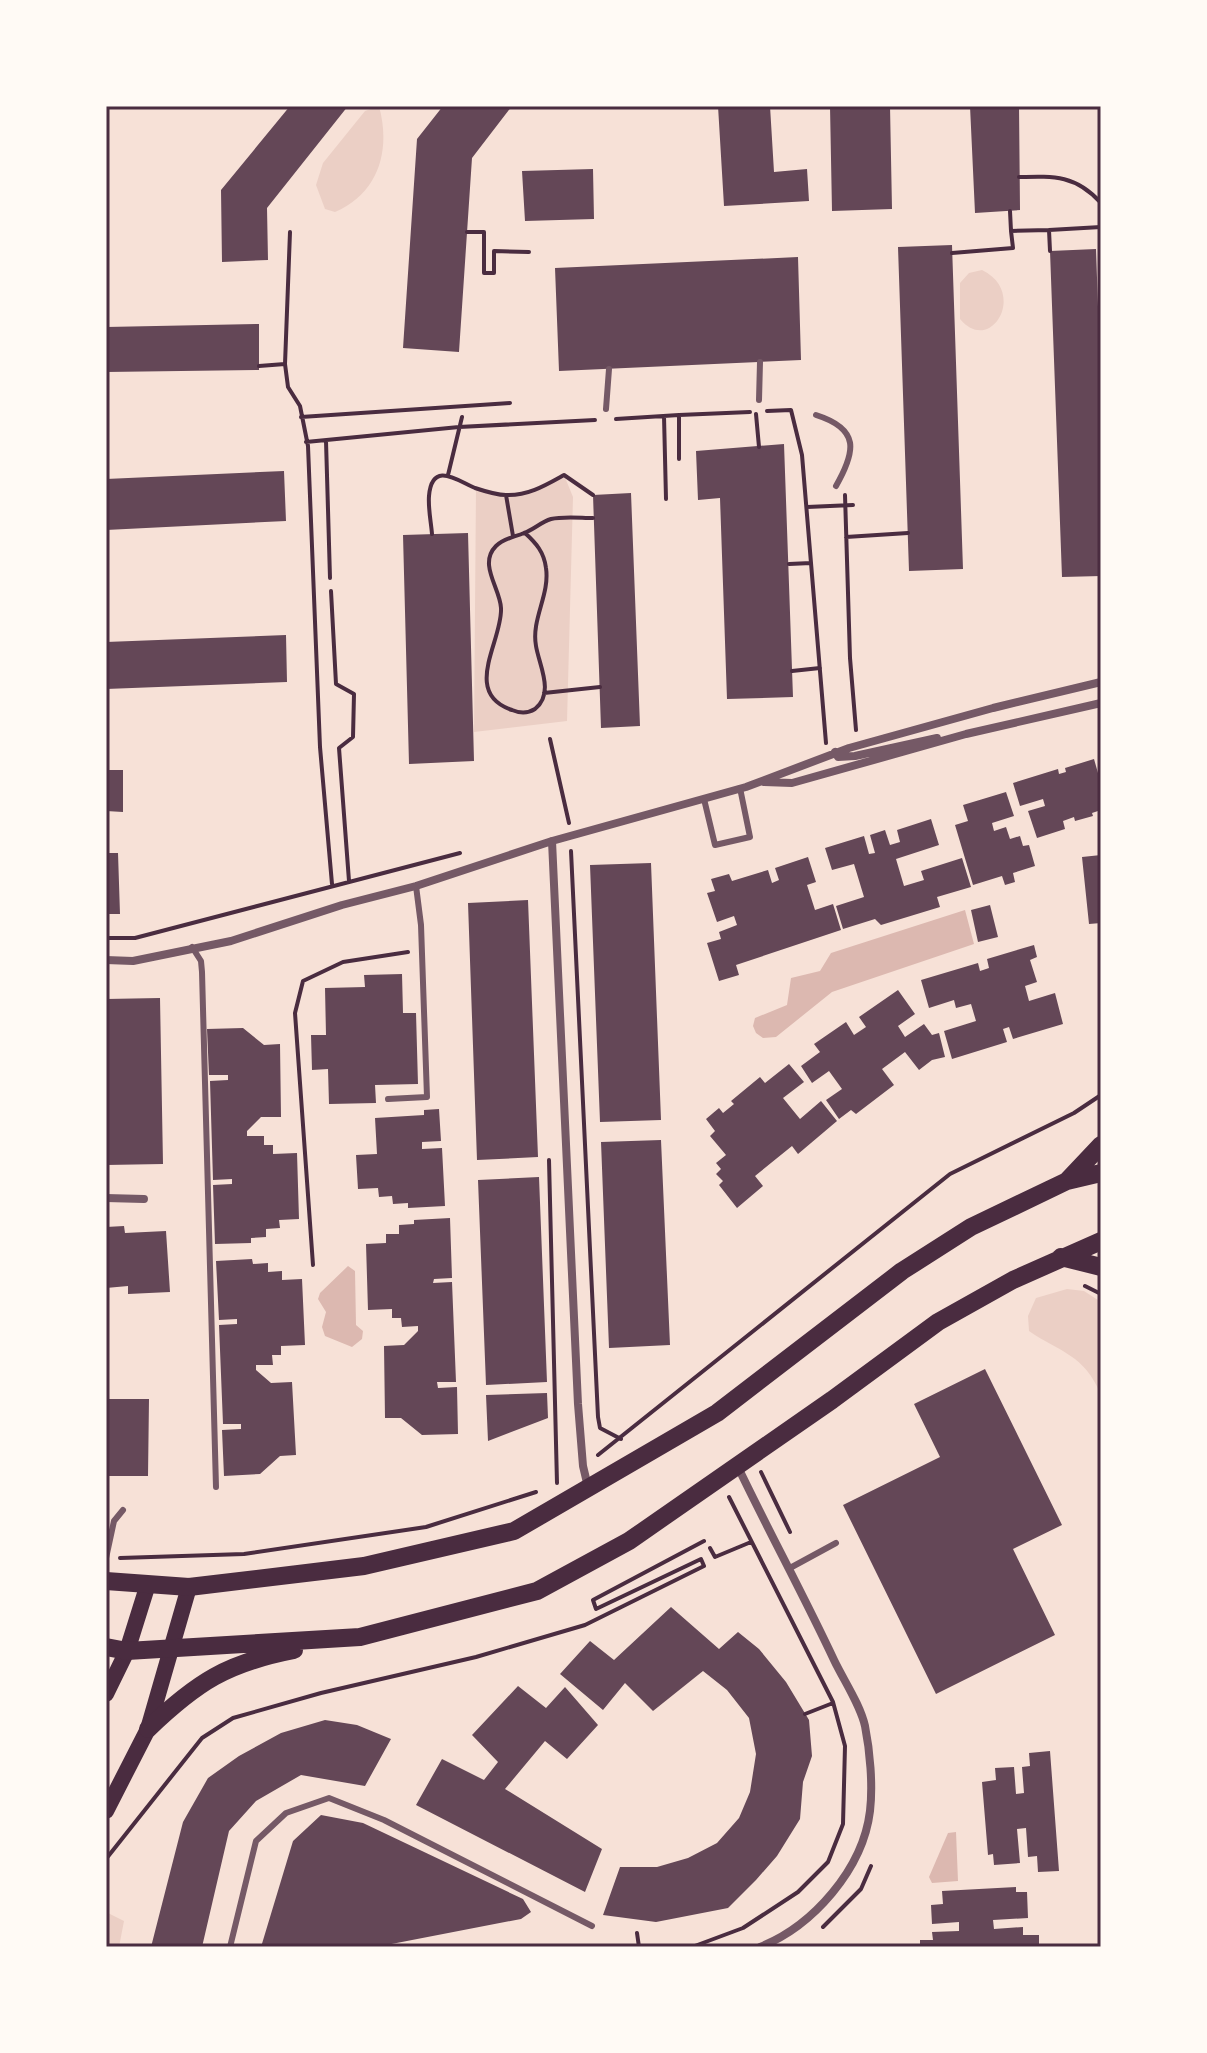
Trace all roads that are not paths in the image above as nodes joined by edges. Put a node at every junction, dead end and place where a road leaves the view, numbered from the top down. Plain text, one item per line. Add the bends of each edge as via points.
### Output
1 (760, 362) dead end
2 (609, 369) dead end
3 (759, 400) dead end
4 (606, 409) dead end
5 (816, 415) dead end
6 (836, 486) dead end
7 (1101, 682) edge
8 (1101, 703) edge
9 (966, 734) junction
10 (835, 752) junction
11 (759, 782) junction
12 (740, 788) junction
13 (704, 799) junction
14 (552, 841) junction
15 (416, 886) junction
16 (192, 947) junction
17 (106, 960) edge
18 (388, 1099) dead end
19 (1101, 1145) edge
20 (1101, 1173) edge
21 (1067, 1181) junction
22 (106, 1198) edge
23 (144, 1199) dead end
24 (1101, 1241) edge
25 (1061, 1257) junction
26 (1101, 1267) edge
27 (737, 1465) junction
28 (216, 1487) dead end
29 (588, 1488) junction
30 (123, 1510) dead end
31 (836, 1543) dead end
32 (106, 1558) edge
33 (790, 1568) junction
34 (106, 1581) edge
35 (148, 1584) junction
36 (189, 1587) junction
37 (360, 1637) junction
38 (106, 1647) edge
39 (169, 1647) junction
40 (127, 1651) junction
41 (106, 1694) edge
42 (148, 1729) junction
43 (106, 1811) edge
44 (592, 1926) dead end
45 (230, 1947) edge
46 (760, 1947) edge

1 - 3 lane
2 - 4 lane
5 - 6 lane via 848,432 852,450
7 - 10 street
8 - 9 street
9 - 10 street via 855,756 838,757
9 - 11 street via 792,783
10 - 11 street
11 - 12 street
12 - 13 street
12 - 13 lane via 750,837 715,845
13 - 14 street
14 - 15 street
14 - 29 street
15 - 16 street via 231,941
15 - 18 lane via 427,1097
16 - 17 street via 133,961
16 - 28 lane via 202,972
19 - 21 main road
20 - 21 main road
21 - 29 main road via 959,1235 902,1271 717,1413
22 - 23 street
24 - 25 main road
25 - 26 main road
25 - 27 main road via 938,1322
27 - 33 street
27 - 37 main road via 629,1541 537,1591
29 - 36 main road via 514,1531 364,1566
30 - 32 lane via 114,1521
31 - 33 lane
33 - 46 street via 865,1724 870,1812 856,1856 837,1887 781,1939
34 - 35 main road
35 - 36 main road
35 - 40 main road
36 - 39 main road
37 - 39 main road
37 - 42 main road via 234,1666 174,1703
38 - 40 main road
39 - 40 main road
39 - 42 main road
40 - 41 main road
42 - 43 main road
44 - 45 lane via 384,1820 329,1798 286,1813 256,1841

